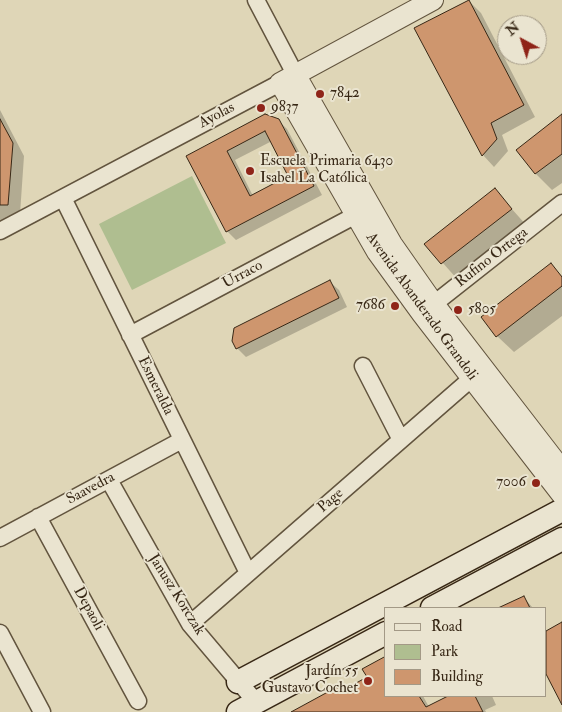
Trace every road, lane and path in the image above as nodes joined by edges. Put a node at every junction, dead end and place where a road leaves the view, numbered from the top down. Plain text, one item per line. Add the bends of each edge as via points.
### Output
1 (256, 0) edge
2 (433, 0) edge
3 (288, 78) junction
4 (62, 198) junction
5 (562, 203) edge
6 (356, 215) junction
7 (0, 232) edge
8 (428, 309) junction
9 (130, 335) junction
10 (363, 366) dead end
11 (472, 378) junction
12 (182, 440) junction
13 (401, 440) junction
14 (562, 470) edge
15 (109, 480) junction
16 (562, 494) edge
17 (562, 510) edge
18 (38, 517) junction
19 (0, 538) edge
20 (562, 539) edge
21 (248, 573) junction
22 (434, 607) edge
23 (190, 624) junction
24 (0, 633) edge
25 (384, 634) edge
26 (238, 682) junction
27 (138, 701) dead end
28 (247, 707) edge
29 (42, 712) edge

1 - 3 street
2 - 3 street, Ayolas
3 - 4 street, Ayolas
3 - 6 street, Avenida Abanderado Grandoli
3 - 8 street, Avenida Abanderado Grandoli via 392,244
4 - 7 street, Ayolas
4 - 9 street, Esmeralda
5 - 8 street, Rufino Ortega
6 - 8 street, Avenida Abanderado Grandoli via 377,252
6 - 9 street, Urraco
8 - 11 street, Avenida Abanderado Grandoli
8 - 14 street, Avenida Abanderado Grandoli
9 - 12 street, Esmeralda
10 - 13 street
11 - 13 street, Page
11 - 16 street, Avenida Abanderado Grandoli
12 - 15 street, Saavedra
12 - 21 street, Esmeralda
13 - 21 street, Page
15 - 18 street, Saavedra
15 - 23 street, Janusz Korczak
17 - 26 main road
18 - 19 street, Saavedra
18 - 27 street, Depaoli
20 - 22 main road
21 - 23 street, Page
23 - 26 street, Janusz Korczak
24 - 29 street
25 - 28 main road
26 - 28 street, Janusz Korczak

